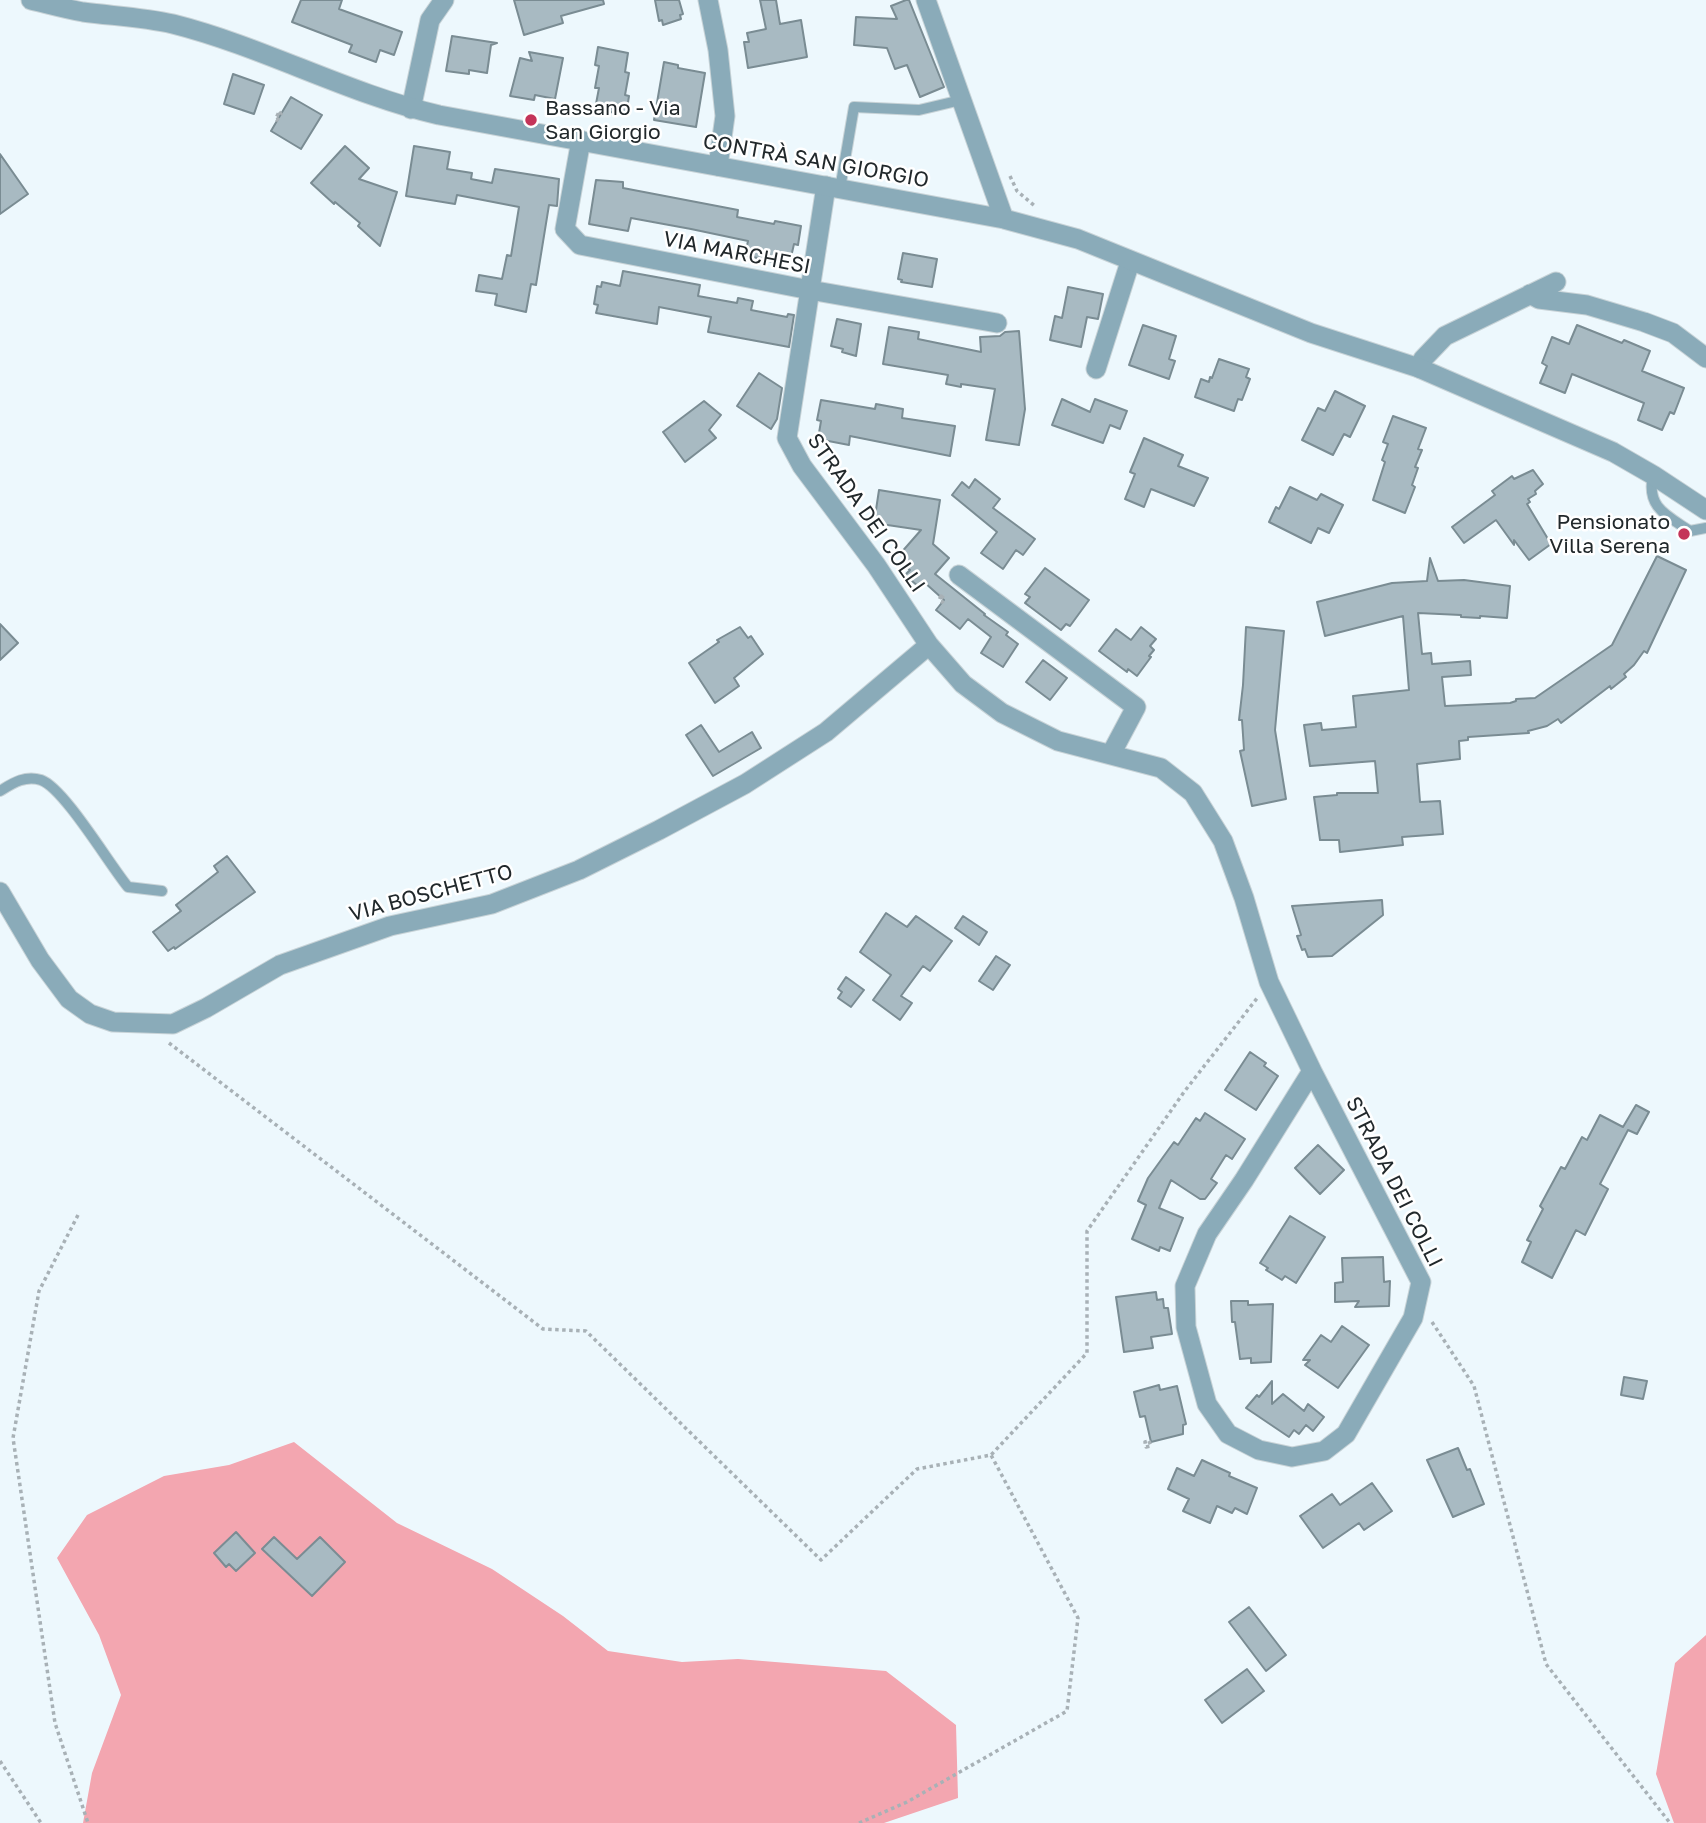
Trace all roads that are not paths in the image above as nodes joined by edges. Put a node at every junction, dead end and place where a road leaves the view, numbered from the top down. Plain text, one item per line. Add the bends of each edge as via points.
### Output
1 (31, 0) edge
2 (444, 0) edge
3 (708, 0) edge
4 (926, 0) edge
5 (961, 100) junction
6 (411, 109) junction
7 (581, 140) junction
8 (718, 166) junction
9 (834, 187) junction
10 (1004, 219) junction
11 (1130, 262) junction
12 (1556, 282) dead end
13 (810, 290) junction
14 (1530, 294) junction
15 (997, 323) dead end
16 (1706, 358) edge
17 (1419, 368) junction
18 (1096, 369) dead end
19 (1653, 475) junction
20 (1706, 510) edge
21 (1706, 528) edge
22 (959, 575) dead end
23 (929, 645) junction
24 (1111, 754) junction
25 (0, 791) edge
26 (162, 891) dead end
27 (0, 892) edge
28 (1312, 1071) junction

1 - 6 street, CONTRÀ SAN GIORGIO via 173,24
2 - 6 street via 430,20
3 - 8 street via 725,116
4 - 5 street
5 - 9 lane via 919,110 854,107
5 - 10 street
6 - 7 street, CONTRÀ SAN GIORGIO
7 - 8 street, CONTRÀ SAN GIORGIO
7 - 13 street, VIA MARCHESI via 565,229 580,245
8 - 9 street, CONTRÀ SAN GIORGIO
9 - 10 street, CONTRÀ SAN GIORGIO
9 - 13 street, STRADA DEI COLLI
10 - 11 street, CONTRÀ SAN GIORGIO via 1078,239
11 - 17 street, CONTRÀ SAN GIORGIO via 1311,333
11 - 18 street
12 - 14 street
13 - 15 street, VIA MARCHESI
13 - 23 street, STRADA DEI COLLI via 787,438
14 - 16 street via 1644,322 1673,333
14 - 17 street via 1444,336
17 - 19 street, CONTRÀ SAN GIORGIO
19 - 20 street, CONTRÀ SAN GIORGIO
19 - 21 lane via 1650,488 1657,509 1690,531
22 - 24 street, STRADA DEI COLLI via 1136,707
23 - 24 street, STRADA DEI COLLI via 963,684 1002,713 1058,741
23 - 27 street, VIA BOSCHETTO via 826,732 745,784 659,830 579,870 492,904 390,926 281,965 173,1024 113,1022 90,1014 69,999
24 - 28 street, STRADA DEI COLLI via 1161,768 1193,793 1223,841 1269,982
25 - 26 lane via 26,779 52,786 128,887
28 - 28 street, STRADA DEI COLLI via 1207,1234 1185,1286 1186,1327 1208,1404 1228,1434 1259,1450 1292,1457 1324,1451 1346,1434 1413,1318 1421,1282

